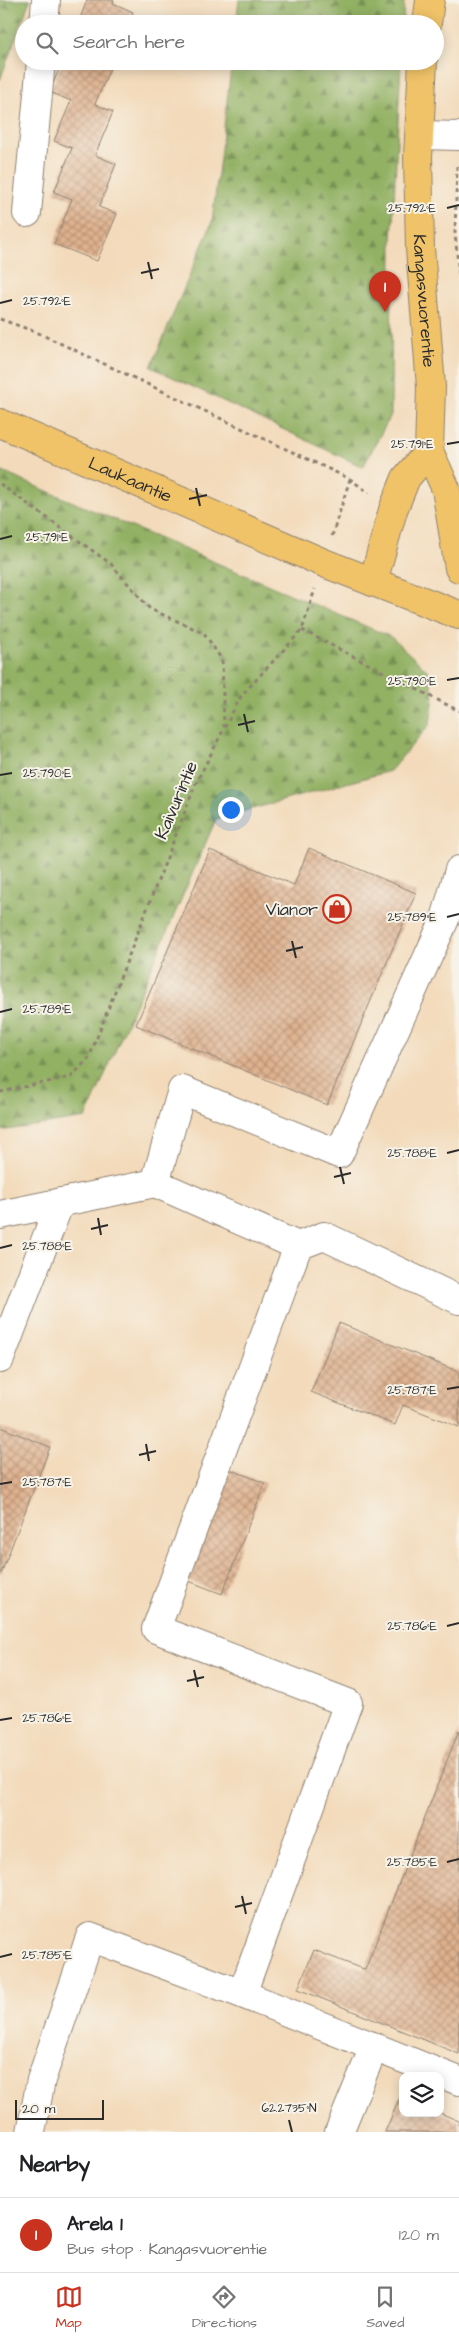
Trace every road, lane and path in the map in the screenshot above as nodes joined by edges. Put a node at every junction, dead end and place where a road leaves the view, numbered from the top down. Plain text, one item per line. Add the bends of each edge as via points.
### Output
1 (46, 0) edge
2 (430, 0) edge
3 (45, 15) edge
4 (428, 15) edge
5 (40, 70) edge
6 (423, 70) edge
7 (420, 135) junction
8 (459, 136) edge
9 (27, 213) dead end
10 (459, 275) edge
11 (0, 319) edge
12 (0, 423) edge
13 (429, 451) junction
14 (0, 484) edge
15 (324, 563) junction
16 (459, 568) edge
17 (373, 582) junction
18 (459, 615) edge
19 (302, 630) junction
20 (459, 712) edge
21 (224, 729) junction
22 (459, 870) edge
23 (0, 1092) edge
24 (155, 1183) junction
25 (60, 1202) junction
26 (0, 1215) edge
27 (298, 1246) junction
28 (459, 1300) edge
29 (0, 1359) edge
30 (242, 1994) junction
31 (374, 2047) junction
32 (459, 2081) edge
33 (31, 2132) edge
34 (339, 2132) edge

1 - 3 lane
2 - 4 main road
5 - 9 lane
6 - 7 main road, Kangasvuorentie
7 - 8 lane
7 - 13 main road, Kangasvuorentie via 420,248 431,387
8 - 10 path via 455,233
11 - 15 path, Kaivurintie via 45,336 350,479
12 - 15 main road, Laukaantie
13 - 16 main road, Kangasvuorentie via 446,488
13 - 17 main road via 406,478 393,510
14 - 21 path via 111,564 150,609 204,633 222,660
15 - 17 main road, Laukaantie
15 - 19 path, Kaivurintie
17 - 18 main road, Laukaantie
19 - 20 path
19 - 21 path, Kaivurintie via 241,696
21 - 23 path, Kaivurintie via 196,783 89,1058 71,1077
22 - 24 lane via 445,918 339,1154 182,1090
24 - 25 lane
24 - 27 lane
25 - 26 lane
25 - 29 lane
27 - 28 lane via 324,1236
27 - 30 lane via 156,1629 348,1703
30 - 31 lane
30 - 33 lane via 90,1937 41,2080
31 - 32 lane
31 - 34 lane

